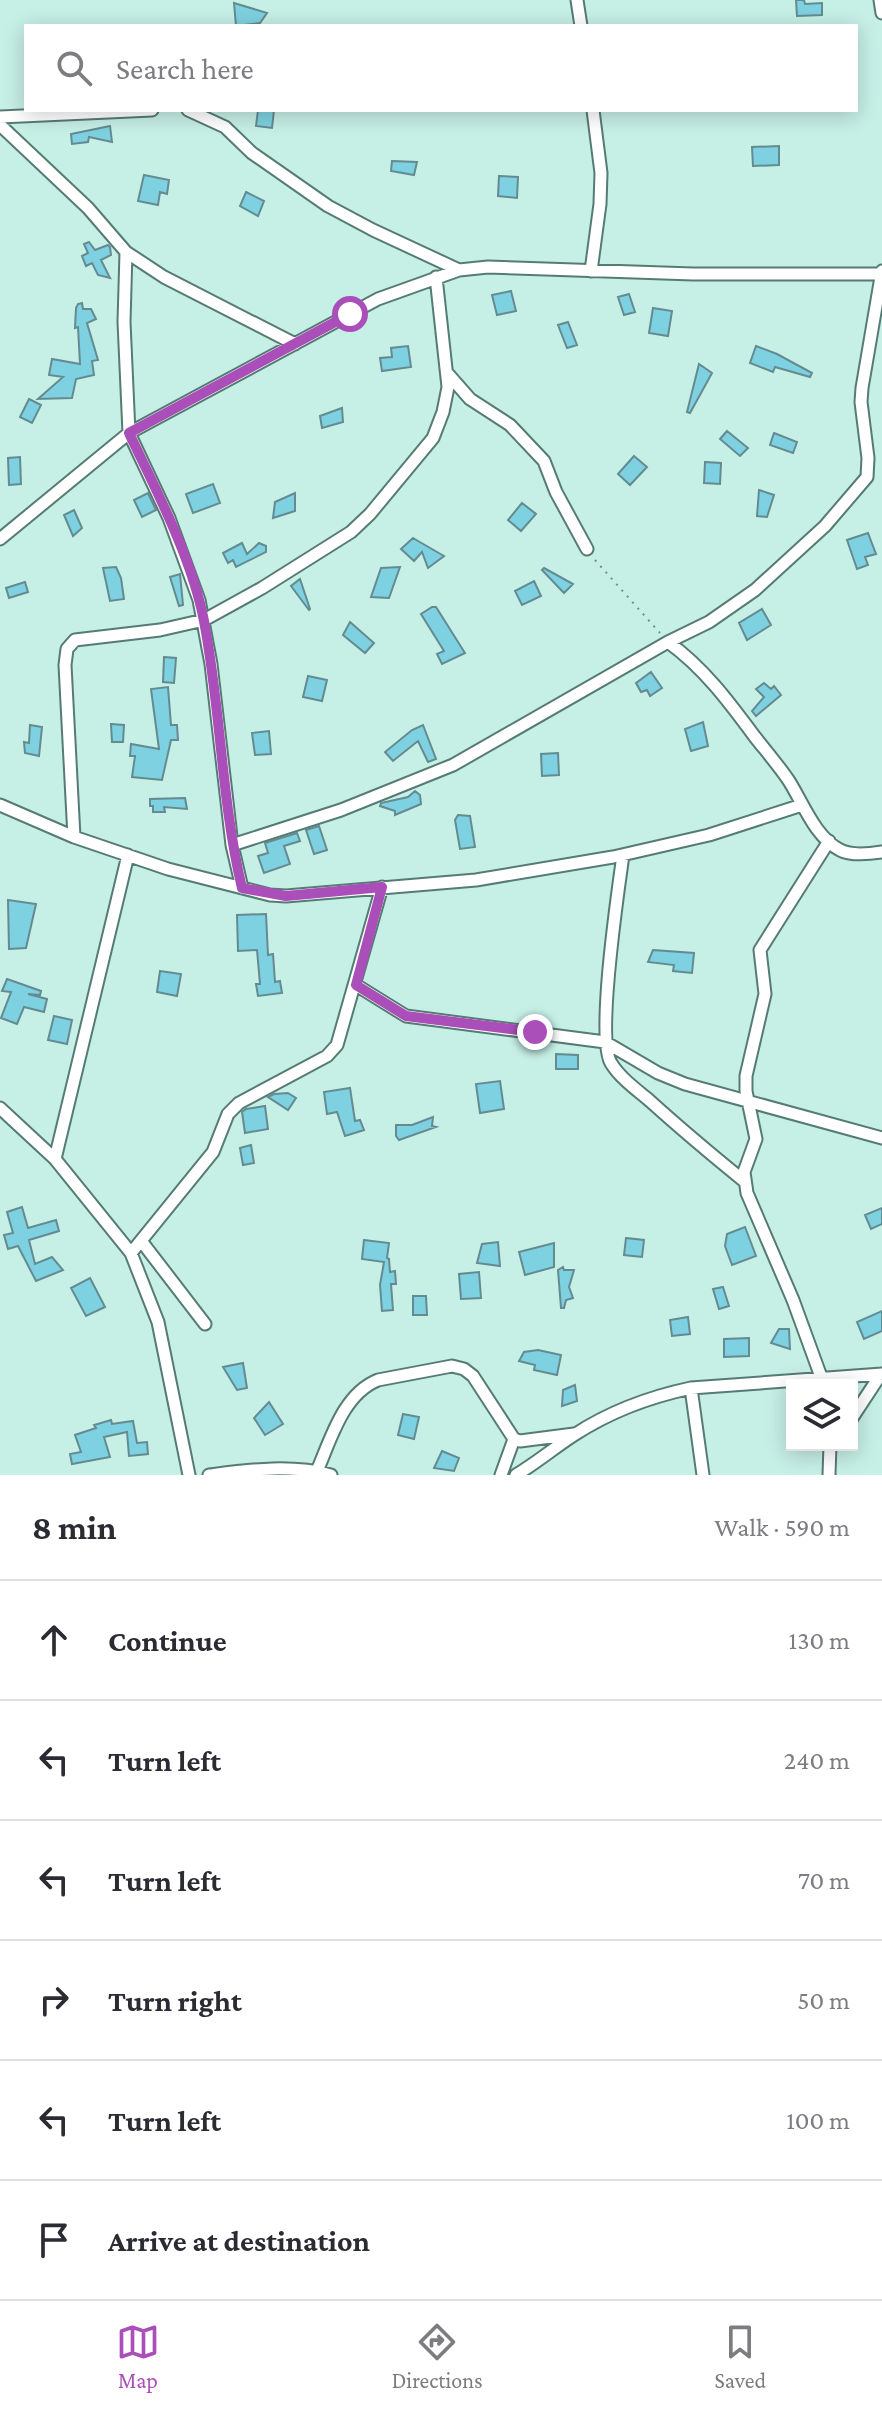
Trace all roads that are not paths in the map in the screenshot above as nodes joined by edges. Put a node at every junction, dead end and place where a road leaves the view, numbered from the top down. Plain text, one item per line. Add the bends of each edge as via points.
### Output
1 (577, 0) edge
2 (880, 0) edge
3 (882, 13) edge
4 (581, 24) edge
5 (109, 112) edge
6 (192, 112) edge
7 (593, 112) edge
8 (0, 117) edge
9 (0, 125) edge
10 (126, 252) junction
11 (459, 270) junction
12 (591, 271) junction
13 (882, 273) edge
14 (436, 277) junction
15 (295, 344) junction
16 (447, 373) junction
17 (129, 433) junction
18 (0, 539) edge
19 (587, 549) road end
20 (204, 620) junction
21 (668, 642) junction
22 (0, 805) edge
23 (802, 805) junction
24 (74, 837) junction
25 (829, 841) junction
26 (232, 845) junction
27 (882, 852) edge
28 (128, 855) junction
29 (623, 855) junction
30 (382, 887) junction
31 (242, 888) junction
32 (356, 985) junction
33 (605, 1042) junction
34 (749, 1101) junction
35 (0, 1108) edge
36 (882, 1138) edge
37 (55, 1159) junction
38 (744, 1181) junction
39 (142, 1242) junction
40 (131, 1253) junction
41 (205, 1324) dead end
42 (882, 1374) edge
43 (823, 1379) edge
44 (841, 1379) edge
45 (786, 1383) edge
46 (691, 1388) junction
47 (858, 1409) edge
48 (575, 1434) junction
49 (514, 1439) junction
50 (837, 1451) edge
51 (830, 1470) edge
52 (317, 1471) junction
53 (189, 1475) edge
54 (209, 1475) edge
55 (331, 1475) edge
56 (501, 1475) edge
57 (516, 1475) edge
58 (703, 1475) edge

1 - 4 street
2 - 3 street
5 - 8 street
6 - 11 street via 225,127 252,153 328,206
7 - 12 street via 601,173
9 - 10 street via 88,208
10 - 15 street
10 - 17 street
11 - 12 street
11 - 14 street
12 - 13 street
13 - 21 street via 862,388 868,458 864,481 767,580 709,622
14 - 15 street via 378,299
14 - 16 street
15 - 17 street
16 - 19 street via 544,461
16 - 20 street via 443,412 433,438 370,514 351,532
17 - 18 street
17 - 20 street via 169,518
20 - 24 street via 75,640 67,649
20 - 26 street
21 - 23 street via 719,690
21 - 26 street via 453,765 341,810
22 - 24 street
23 - 25 street
23 - 29 street
24 - 28 street
25 - 27 street via 854,853
25 - 34 street via 760,950 765,994 746,1076
26 - 31 street
28 - 31 street
28 - 37 street
29 - 30 street via 476,880
29 - 33 street
30 - 31 street via 286,896
30 - 32 street
32 - 33 street via 406,1016
32 - 39 street via 337,1045 228,1114 213,1152
33 - 34 street via 658,1073
33 - 38 street via 610,1062 626,1080
34 - 36 street
34 - 38 street via 756,1139
35 - 37 street
37 - 40 street
38 - 43 street
39 - 40 street
39 - 41 street
40 - 53 street via 158,1322
42 - 44 street
42 - 47 street
45 - 46 street
46 - 48 street via 628,1407
46 - 58 street
48 - 49 street
48 - 57 street
49 - 52 street via 473,1376 452,1366 367,1384 339,1421
49 - 56 street
50 - 51 street
52 - 54 street
52 - 55 street

